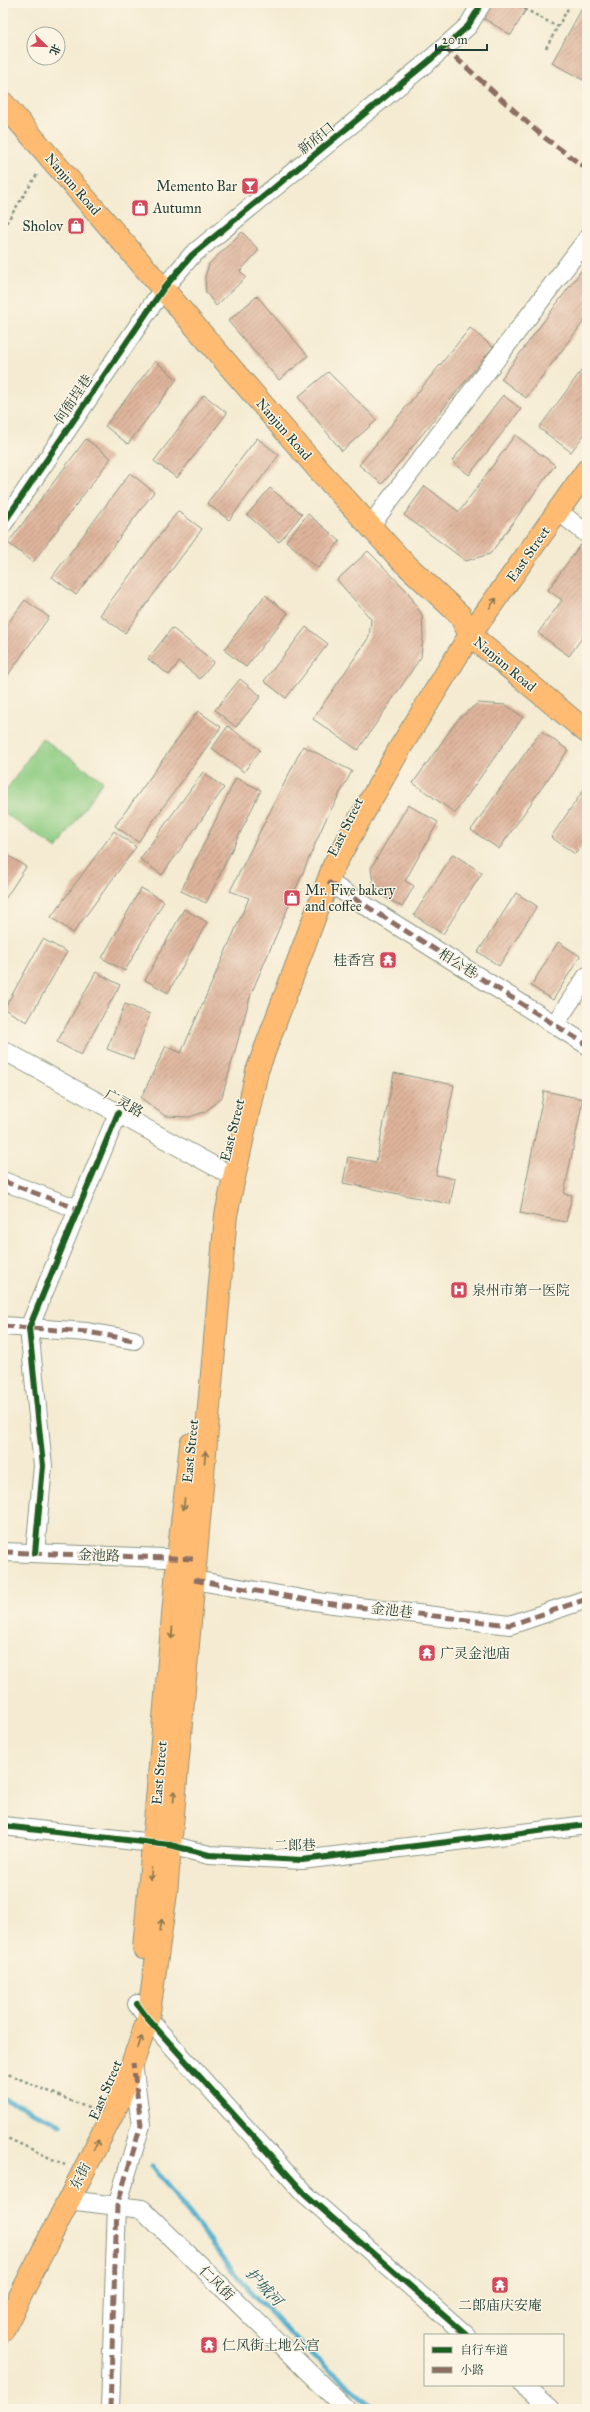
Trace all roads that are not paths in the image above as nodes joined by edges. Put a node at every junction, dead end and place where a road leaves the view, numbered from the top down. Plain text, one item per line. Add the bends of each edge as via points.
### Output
1 (482, 3) edge
2 (3, 103) edge
3 (587, 239) edge
4 (163, 288) junction
5 (587, 470) edge
6 (558, 511) junction
7 (3, 524) edge
8 (370, 526) junction
9 (587, 534) edge
10 (468, 631) junction
11 (587, 732) edge
12 (328, 882) junction
13 (587, 976) edge
14 (555, 1024) junction
15 (587, 1045) edge
16 (3, 1050) edge
17 (118, 1113) junction
18 (228, 1174) junction
19 (3, 1181) edge
20 (78, 1209) junction
21 (3, 1326) edge
22 (29, 1328) junction
23 (134, 1340) dead end
24 (3, 1552) edge
25 (35, 1553) junction
26 (189, 1566) junction
27 (587, 1599) edge
28 (587, 1825) edge
29 (3, 1826) edge
30 (162, 1844) junction
31 (142, 2012) junction
32 (133, 2063) junction
33 (68, 2200) junction
34 (117, 2206) junction
35 (3, 2300) edge
36 (3, 2330) edge
37 (465, 2334) edge
38 (524, 2386) edge
39 (110, 2409) edge
40 (346, 2409) edge
41 (550, 2409) edge

1 - 4 street, 新府口 via 468,26 192,255
2 - 4 main road, Nanjun Road
3 - 8 street
4 - 7 street, 何衙埕巷
4 - 8 main road, Nanjun Road
5 - 6 main road, East Street
6 - 9 street
10 -> 6 main road, East Street
8 - 10 main road, Nanjun Road via 400,559 460,616
10 - 11 main road, Nanjun Road
10 - 12 main road, East Street via 334,865
10 - 18 main road, East Street via 371,775 297,924 241,1095
12 - 14 street, 相公巷
12 - 18 main road, East Street via 257,1071
13 - 14 street
14 - 15 street, 相公巷
16 - 17 street, 广灵路
17 - 18 street, 广灵路
17 - 20 street
18 - 26 main road, East Street via 226,1215
19 - 20 street
20 - 22 street
21 - 22 street
22 - 23 street via 87,1332
22 - 25 street via 43,1466
24 - 25 street, 金池路
25 - 26 street, 金池路
26 - 27 street, 金池巷 via 325,1602 510,1625
26 - 30 main road, East Street
28 - 30 street, 二郎巷 via 302,1860 209,1854
29 - 30 street, 二郎巷
30 - 31 main road, East Street
32 -> 31 main road, 东街
31 - 35 main road, East Street via 98,2112
31 - 37 street via 305,2194
33 -> 32 main road, 东街 via 119,2101
32 - 34 street via 141,2125
33 - 34 street, 仁风街
33 - 36 main road, 东街
34 - 39 street
34 - 40 street, 仁风街 via 142,2209
38 - 41 street

